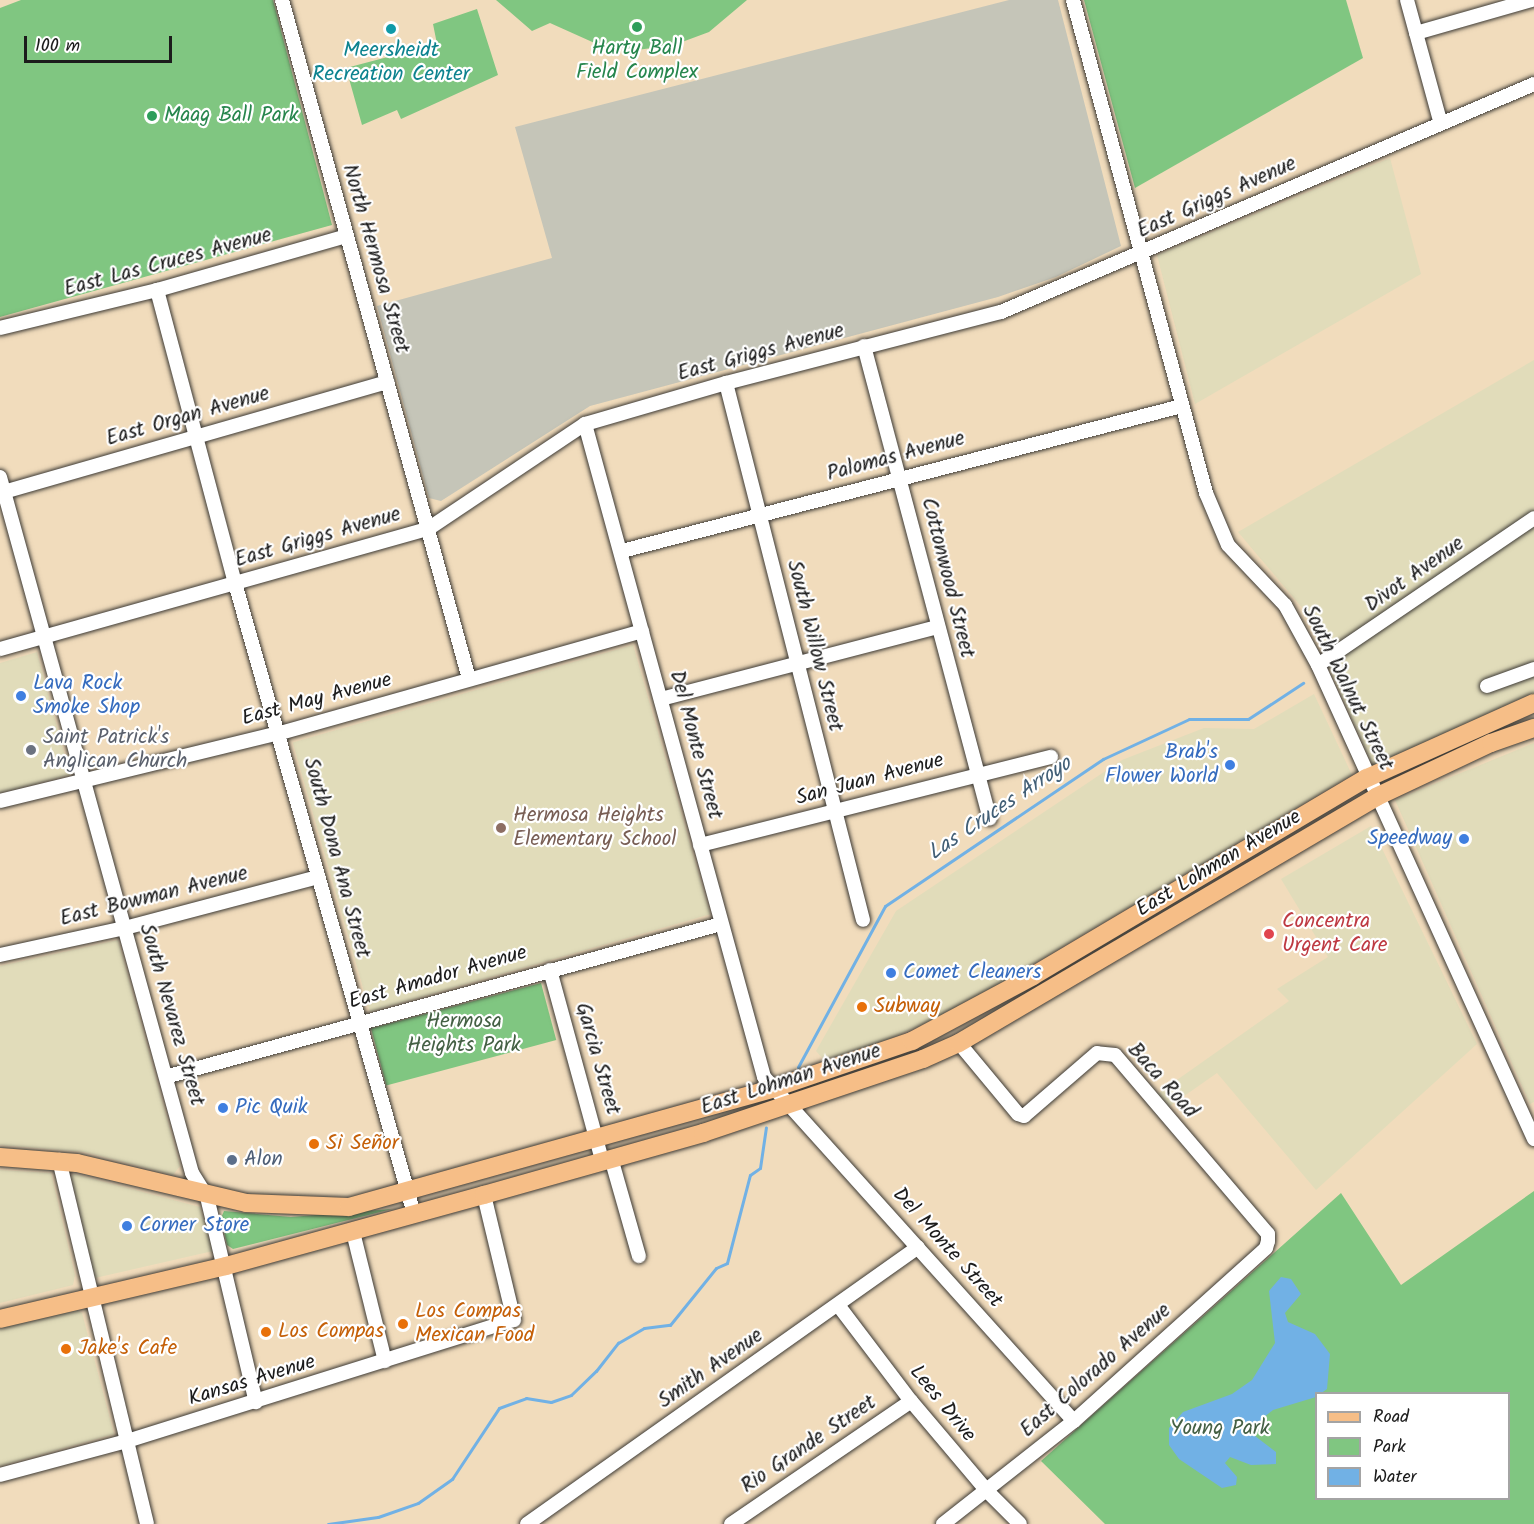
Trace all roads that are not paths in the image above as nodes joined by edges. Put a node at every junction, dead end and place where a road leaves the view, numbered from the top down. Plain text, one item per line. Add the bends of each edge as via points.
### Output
1 (282, 0) edge
2 (1073, 0) edge
3 (1407, 0) edge
4 (1525, 1) edge
5 (1416, 33) junction
6 (1534, 84) edge
7 (1440, 121) junction
8 (346, 236) junction
9 (1143, 254) junction
10 (157, 290) junction
11 (0, 328) edge
12 (864, 346) junction
13 (387, 382) junction
14 (726, 383) junction
15 (1182, 406) junction
16 (585, 424) junction
17 (195, 437) junction
18 (900, 478) junction
19 (1, 487) edge
20 (760, 515) junction
21 (1534, 518) edge
22 (428, 529) junction
23 (622, 551) junction
24 (235, 583) junction
25 (937, 627) junction
26 (642, 631) junction
27 (45, 638) junction
28 (0, 650) edge
29 (795, 663) junction
30 (1318, 665) junction
31 (1534, 669) edge
32 (469, 679) junction
33 (1487, 686) dead end
34 (662, 699) junction
35 (1534, 703) edge
36 (1482, 725) junction
37 (1534, 728) edge
38 (280, 733) junction
39 (1491, 743) junction
40 (1051, 757) dead end
41 (977, 774) junction
42 (1367, 778) junction
43 (86, 781) junction
44 (1376, 797) junction
45 (0, 801) edge
46 (836, 811) junction
47 (990, 819) dead end
48 (700, 845) junction
49 (318, 877) junction
50 (863, 920) dead end
51 (721, 924) junction
52 (125, 928) junction
53 (0, 955) edge
54 (550, 970) junction
55 (361, 1023) junction
56 (959, 1043) junction
57 (169, 1076) junction
58 (769, 1083) junction
59 (789, 1104) junction
60 (1528, 1112) edge
61 (1534, 1139) edge
62 (597, 1140) junction
63 (0, 1157) edge
64 (607, 1159) junction
65 (58, 1160) junction
66 (407, 1193) junction
67 (484, 1195) junction
68 (207, 1197) junction
69 (414, 1214) junction
70 (353, 1232) junction
71 (1268, 1241) joint
72 (918, 1247) junction
73 (639, 1256) dead end
74 (226, 1266) junction
75 (90, 1298) junction
76 (838, 1305) junction
77 (0, 1319) edge
78 (385, 1361) junction
79 (911, 1401) junction
80 (256, 1402) junction
81 (1074, 1421) junction
82 (127, 1442) junction
83 (0, 1475) edge
84 (988, 1492) junction
85 (147, 1524) edge
86 (527, 1524) edge
87 (732, 1524) edge
88 (943, 1524) edge
89 (1020, 1524) edge

1 - 8 street, North Hermosa Street
2 - 9 street, South Walnut Street
3 - 5 street
4 - 5 street
5 - 7 street
6 - 7 street, East Griggs Avenue
7 - 9 street, East Griggs Avenue
8 - 10 street, East Las Cruces Avenue
8 - 13 street, North Hermosa Street
9 - 12 street, East Griggs Avenue via 1001,312
9 - 15 street, South Walnut Street
10 - 11 street, East Las Cruces Avenue
10 - 17 street, South Dona Ana Street
12 - 14 street, East Griggs Avenue
12 - 18 street, Cottonwood Street
13 - 17 street, East Organ Avenue
13 - 22 street, North Hermosa Street
14 - 16 street, East Griggs Avenue
14 - 20 street, South Willow Street
15 - 18 street, Palomas Avenue
15 - 30 street, South Walnut Street via 1206,493 1228,545 1285,605
16 - 22 street, East Griggs Avenue
16 - 23 street, Del Monte Street
17 - 19 street, East Organ Avenue
17 - 24 street, South Dona Ana Street
18 - 20 street, Palomas Avenue
18 - 25 street, Cottonwood Street
19 - 27 street, South Nevarez Street
20 - 23 street, Palomas Avenue
20 - 29 street, South Willow Street
21 - 30 street, Divot Avenue
22 - 24 street, East Griggs Avenue
22 - 32 street, North Hermosa Street
23 - 26 street, Del Monte Street
24 - 27 street, East Griggs Avenue
24 - 38 street, South Dona Ana Street
25 - 29 street
25 - 41 street, Cottonwood Street
26 - 32 street, East May Avenue
26 - 34 street, Del Monte Street
27 - 28 street, East Griggs Avenue
27 - 43 street, South Nevarez Street
29 - 34 street
29 - 46 street, South Willow Street
30 - 42 street, South Walnut Street
31 - 33 street
32 - 38 street, East May Avenue
34 - 48 street, Del Monte Street
35 - 36 main road, East Lohman Avenue
36 - 39 main road
36 - 42 main road, East Lohman Avenue
37 - 39 main road, East Lohman Avenue
38 - 43 street, East May Avenue
38 - 49 street, South Dona Ana Street
39 - 44 main road, East Lohman Avenue
40 - 41 street, San Juan Avenue
41 - 46 street, San Juan Avenue
41 - 47 street, Cottonwood Street
42 - 44 street, South Walnut Street
42 - 58 main road, East Lohman Avenue via 991,1000 912,1041
43 - 45 street, East May Avenue
43 - 52 street, South Nevarez Street
44 - 56 main road, East Lohman Avenue
44 - 60 street, South Walnut Street
46 - 48 street, San Juan Avenue
46 - 50 street, South Willow Street
48 - 51 street, Del Monte Street
49 - 52 street, East Bowman Avenue
49 - 55 street, South Dona Ana Street
51 - 54 street, East Amador Avenue
51 - 58 street, Del Monte Street
52 - 53 street, East Bowman Avenue
52 - 57 street, South Nevarez Street
54 - 55 street, East Amador Avenue
54 - 62 street, Garcia Street
55 - 57 street, East Amador Avenue
55 - 66 street, South Dona Ana Street
56 - 59 main road, East Lohman Avenue via 851,1086
56 - 71 street, Baca Road via 1018,1114 1024,1116 1097,1053 1115,1055 1268,1234
57 - 68 street, South Nevarez Street via 192,1173
58 - 59 street, Del Monte Street
58 - 62 main road, East Lohman Avenue
59 - 64 main road, East Lohman Avenue
59 - 72 street, Del Monte Street
60 - 61 street, South Walnut Street
62 - 64 street, Garcia Street
62 - 66 main road, East Lohman Avenue
63 - 65 main road
64 - 67 main road, East Lohman Avenue
64 - 73 street, Garcia Street
65 - 68 main road via 117,1171
65 - 75 street
66 - 68 main road via 349,1207 286,1207
66 - 69 street, South Dona Ana Street
67 - 69 main road, East Lohman Avenue
67 - 78 street, Kansas Avenue via 514,1320
68 - 74 street, South Nevarez Street
69 - 70 main road, East Lohman Avenue
70 - 74 main road, East Lohman Avenue
70 - 78 street
71 - 81 street, East Colorado Avenue via 1266,1248
72 - 76 street, Smith Avenue
72 - 81 street, Del Monte Street
74 - 75 main road, East Lohman Avenue
74 - 80 street, South Nevarez Street
75 - 77 main road, East Lohman Avenue
75 - 82 street
76 - 79 street, Lees Drive
76 - 86 street, Smith Avenue
78 - 80 street, Kansas Avenue
79 - 84 street, Lees Drive
79 - 87 street, Rio Grande Street
80 - 82 street, Kansas Avenue
81 - 84 street, East Colorado Avenue
82 - 83 street, Kansas Avenue
82 - 85 street
84 - 88 street, East Colorado Avenue
84 - 89 street, Lees Drive

